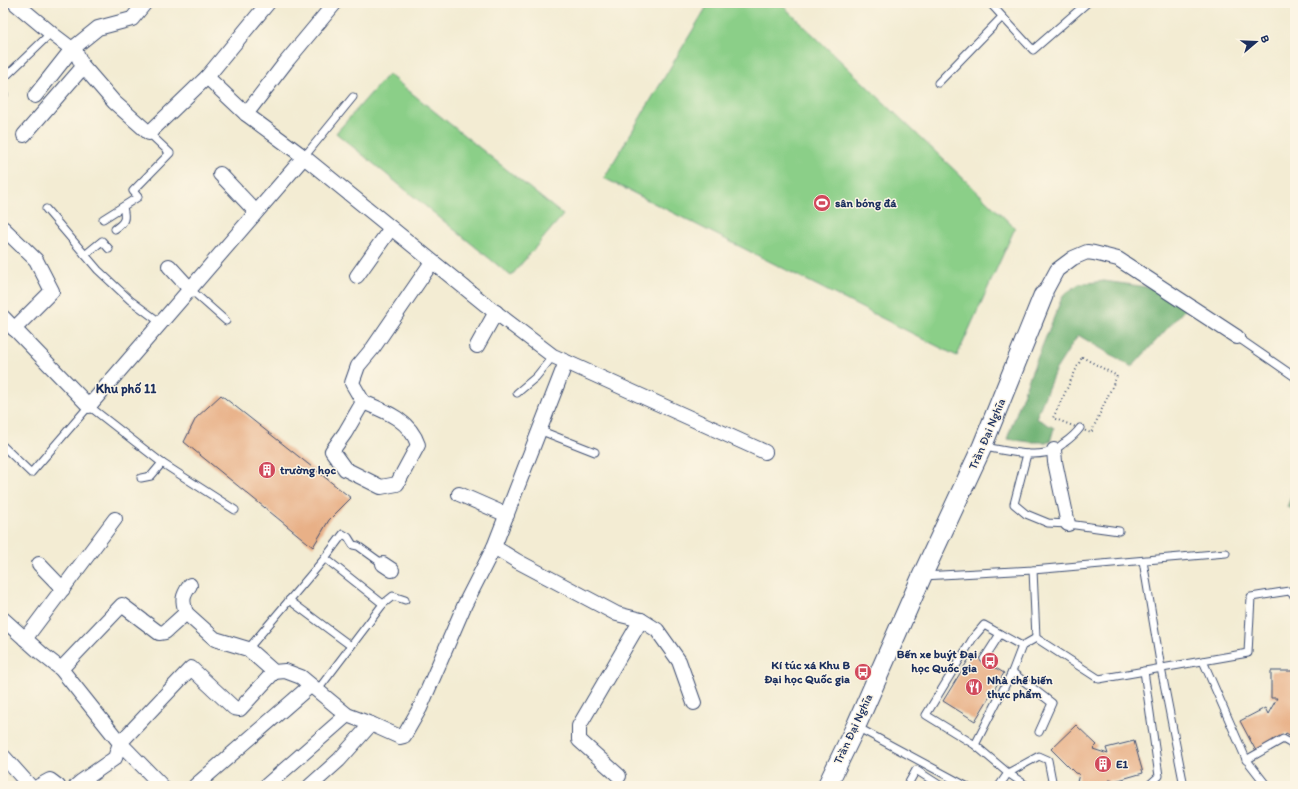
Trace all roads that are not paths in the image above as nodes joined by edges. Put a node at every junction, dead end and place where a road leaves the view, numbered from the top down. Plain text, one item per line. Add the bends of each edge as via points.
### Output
1 (16, 3) edge
2 (145, 3) edge
3 (268, 3) edge
4 (335, 3) edge
5 (990, 3) edge
6 (1087, 3) edge
7 (1002, 17) junction
8 (51, 33) junction
9 (72, 49) junction
10 (83, 67) junction
11 (207, 77) junction
12 (3, 79) edge
13 (938, 83) dead end
14 (35, 96) dead end
15 (353, 97) dead end
16 (246, 114) junction
17 (149, 132) junction
18 (24, 135) dead end
19 (304, 157) junction
20 (220, 174) dead end
21 (123, 207) junction
22 (46, 210) dead end
23 (256, 212) junction
24 (103, 219) dead end
25 (3, 228) edge
26 (390, 228) junction
27 (115, 229) dead end
28 (109, 249) dead end
29 (86, 255) junction
30 (432, 262) junction
31 (169, 266) dead end
32 (357, 276) dead end
33 (190, 289) junction
34 (1044, 296) joint
35 (496, 312) junction
36 (3, 317) edge
37 (226, 321) dead end
38 (161, 323) junction
39 (14, 329) junction
40 (1237, 336) joint
41 (477, 346) dead end
42 (553, 356) junction
43 (566, 362) junction
44 (1295, 377) edge
45 (517, 393) dead end
46 (362, 402) junction
47 (89, 406) junction
48 (1080, 428) road end
49 (540, 430) junction
50 (3, 446) edge
51 (982, 447) junction
52 (1054, 450) junction
53 (595, 452) dead end
54 (765, 452) dead end
55 (1027, 454) junction
56 (162, 463) junction
57 (141, 478) dead end
58 (459, 494) dead end
59 (235, 510) dead end
60 (506, 515) junction
61 (115, 519) dead end
62 (1068, 524) junction
63 (1119, 531) dead end
64 (494, 547) junction
65 (1226, 553) dead end
66 (324, 558) junction
67 (1143, 561) junction
68 (39, 564) dead end
69 (387, 567) dead end
70 (1033, 570) junction
71 (922, 576) junction
72 (190, 585) dead end
73 (63, 589) junction
74 (1295, 596) edge
75 (289, 600) junction
76 (404, 600) dead end
77 (383, 604) junction
78 (186, 613) junction
79 (3, 619) edge
80 (640, 620) junction
81 (1000, 634) junction
82 (1036, 638) junction
83 (25, 639) junction
84 (351, 646) junction
85 (1022, 646) junction
86 (248, 649) junction
87 (984, 659) dead end
88 (1203, 661) junction
89 (1162, 668) junction
90 (61, 669) junction
91 (1144, 671) junction
92 (274, 672) junction
93 (1012, 672) junction
94 (314, 689) junction
95 (694, 703) dead end
96 (347, 715) junction
97 (371, 724) junction
98 (856, 726) junction
99 (1039, 732) dead end
100 (120, 743) junction
101 (975, 745) junction
102 (1295, 746) edge
103 (4, 757) dead end
104 (1246, 760) junction
105 (1008, 773) junction
106 (619, 776) dead end
107 (30, 786) edge
108 (40, 786) edge
109 (58, 786) edge
110 (76, 786) edge
111 (162, 786) edge
112 (195, 786) edge
113 (266, 786) edge
114 (310, 786) edge
115 (827, 786) edge
116 (907, 786) edge
117 (940, 786) edge
118 (966, 786) edge
119 (999, 786) edge
120 (1027, 786) edge
121 (1053, 786) edge
122 (1148, 786) edge
123 (1184, 786) edge
124 (1267, 786) edge

1 - 8 street
2 - 9 street via 132,19 98,28
3 - 11 street
4 - 16 street
5 - 7 lane
6 - 7 lane via 1033,50
7 - 13 lane
8 - 9 street
8 - 12 lane
9 - 10 street
9 - 14 street
10 - 17 street via 114,102
10 - 18 street
11 - 16 street
11 - 17 street
15 - 19 lane
16 - 19 street
17 - 21 lane via 170,153 133,191 138,197
19 - 23 street
19 - 26 street
20 - 23 street
21 - 24 lane
21 - 27 lane via 123,223
22 - 29 lane
23 - 33 street
25 - 39 street via 36,260 52,291
26 - 30 street
26 - 32 street
28 - 29 lane via 102,241
29 - 38 lane via 130,300
30 - 35 street
30 - 46 street via 358,366 352,383
31 - 33 street
33 - 37 lane
33 - 38 street
34 - 40 street, Trần Đại Nghĩa via 1057,270 1073,258 1094,252 1118,260
34 - 51 street, Trần Đại Nghĩa
35 - 41 street
35 - 42 street
36 - 39 street
38 - 47 street
39 - 47 street
40 - 44 lane
42 - 43 street
42 - 45 lane via 536,377
43 - 49 street
43 - 54 street
46 - 46 street via 332,451 345,469 381,487 397,484 418,445 416,439 411,430 393,416
47 - 50 lane via 31,473
47 - 56 lane
48 - 52 lane via 1075,435
49 - 53 lane
49 - 60 street
51 - 55 lane
51 - 71 street, Trần Đại Nghĩa
52 - 55 lane
52 - 62 street
55 - 62 lane via 1014,504 1026,514 1048,523
56 - 57 lane via 151,476
56 - 59 lane
58 - 60 street
60 - 64 street
61 - 73 street
62 - 63 lane
64 - 80 street via 617,614
64 - 97 street via 465,604 420,708 404,736 400,737
65 - 67 lane
66 - 69 lane via 343,534 353,545
66 - 75 lane
66 - 77 lane
67 - 70 lane
67 - 89 lane
68 - 73 street
70 - 71 lane
70 - 82 lane
71 - 98 street, Trần Đại Nghĩa
72 - 78 street via 184,595
73 - 83 street
74 - 88 lane via 1289,591 1251,597 1248,653
75 - 84 lane
75 - 86 lane
76 - 77 lane via 393,596
77 - 84 lane
78 - 86 street via 215,639
78 - 90 street via 165,632 159,633 122,605
79 - 83 street
80 - 95 street via 657,630 679,662
80 - 106 street via 579,726 579,740
81 - 85 lane
81 - 87 lane
81 - 101 lane via 984,625 973,638 926,715
82 - 85 lane
82 - 91 lane via 1099,679
83 - 90 street
84 - 94 lane
85 - 93 lane
86 - 92 street
88 - 89 lane
88 - 104 lane
89 - 91 lane
89 - 123 lane
90 - 100 street
91 - 122 lane via 1159,776
92 - 94 street via 285,672 301,677
92 - 100 street via 240,709 234,708 190,668
93 - 99 lane via 1052,703
93 - 101 lane
94 - 96 street
94 - 112 street
96 - 97 street
96 - 113 street
97 - 114 street via 339,760
98 - 115 street, Trần Đại Nghĩa
98 - 118 lane
100 - 110 street via 115,758
100 - 111 street
101 - 105 lane
102 - 104 lane via 1284,739
103 - 107 street
104 - 124 lane
105 - 119 lane
105 - 120 lane
105 - 121 lane via 1039,756 1048,760
108 - 109 street via 50,780
116 - 117 lane via 916,770

